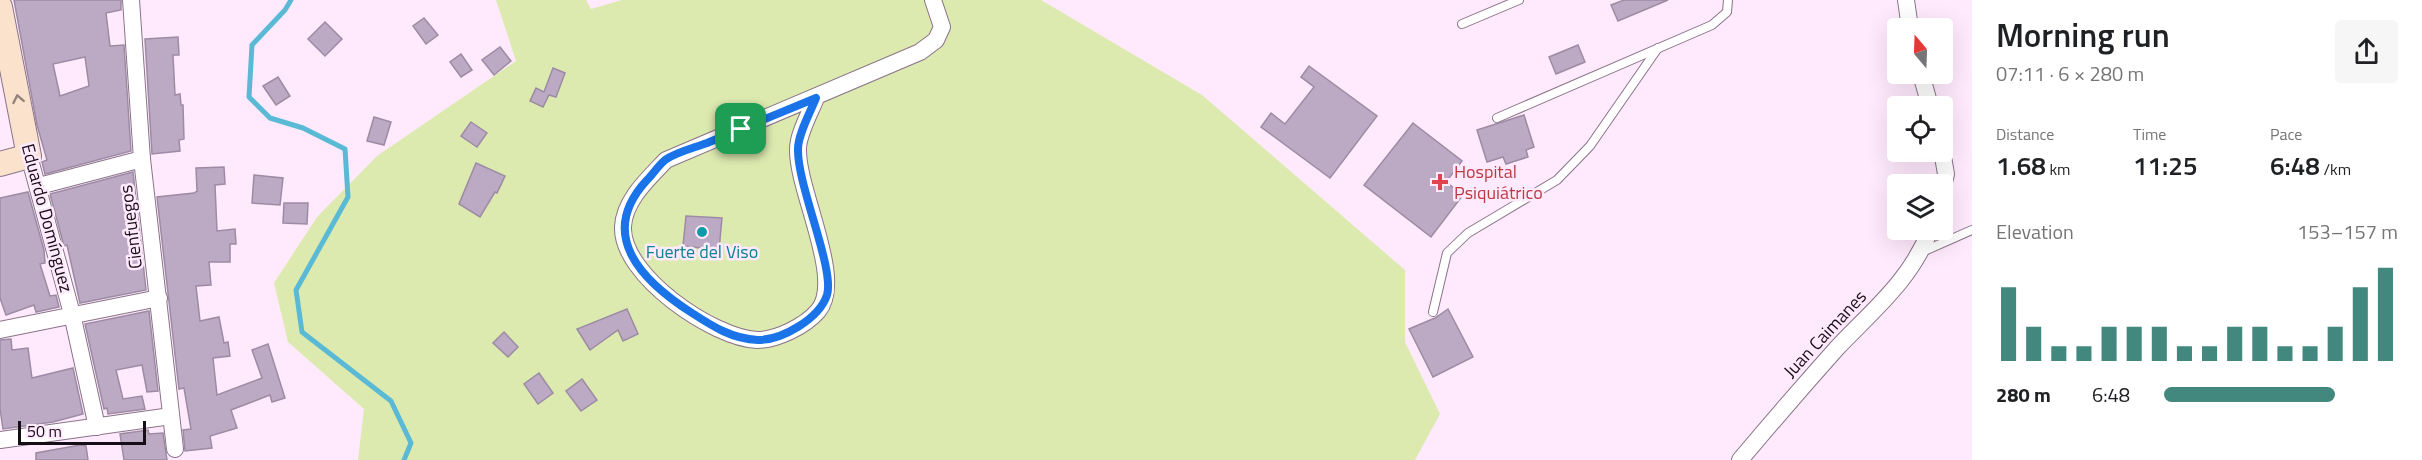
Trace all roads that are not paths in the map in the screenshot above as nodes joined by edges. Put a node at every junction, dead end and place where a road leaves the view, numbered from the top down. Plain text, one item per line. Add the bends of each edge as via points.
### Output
1 (131, 0) edge
2 (933, 0) edge
3 (1519, 0) edge
4 (1728, 0) edge
5 (1906, 0) edge
6 (0, 7) edge
7 (1909, 18) edge
8 (1462, 24) dead end
9 (1658, 48) junction
10 (816, 98) junction
11 (1497, 118) dead end
12 (29, 156) junction
13 (142, 159) junction
14 (0, 164) edge
15 (39, 186) junction
16 (1972, 230) edge
17 (1926, 240) edge
18 (1921, 253) junction
19 (159, 298) junction
20 (1433, 312) dead end
21 (72, 314) junction
22 (0, 330) edge
23 (171, 416) junction
24 (98, 427) junction
25 (0, 440) edge
26 (175, 449) dead end
27 (1740, 460) edge

1 - 13 street, Cienfuegos
2 - 10 street via 942,27 936,40 920,52
3 - 8 lane
4 - 9 lane via 1727,12 1712,25
5 - 7 street
12 -> 6 street, Eduardo Domínguez
9 - 11 lane
9 - 20 lane via 1590,147 1557,180 1468,233 1447,253
10 - 10 street via 666,160 628,207 623,227 626,246 638,267 674,302 719,331 759,340 777,336 818,311 827,295 828,278 810,216 798,148
12 - 14 street
12 - 15 street, Eduardo Domínguez
13 - 15 street
13 - 19 street, Cienfuegos
15 - 21 street, Eduardo Domínguez
16 - 18 lane
17 - 18 street, Juan Caimanes
18 - 27 street, Juan Caimanes via 1907,276 1794,396
19 - 21 street
19 - 23 street, Cienfuegos
21 - 22 street
21 - 24 street, Eduardo Domínguez
23 - 24 street
23 - 26 street, Cienfuegos
24 - 25 street

